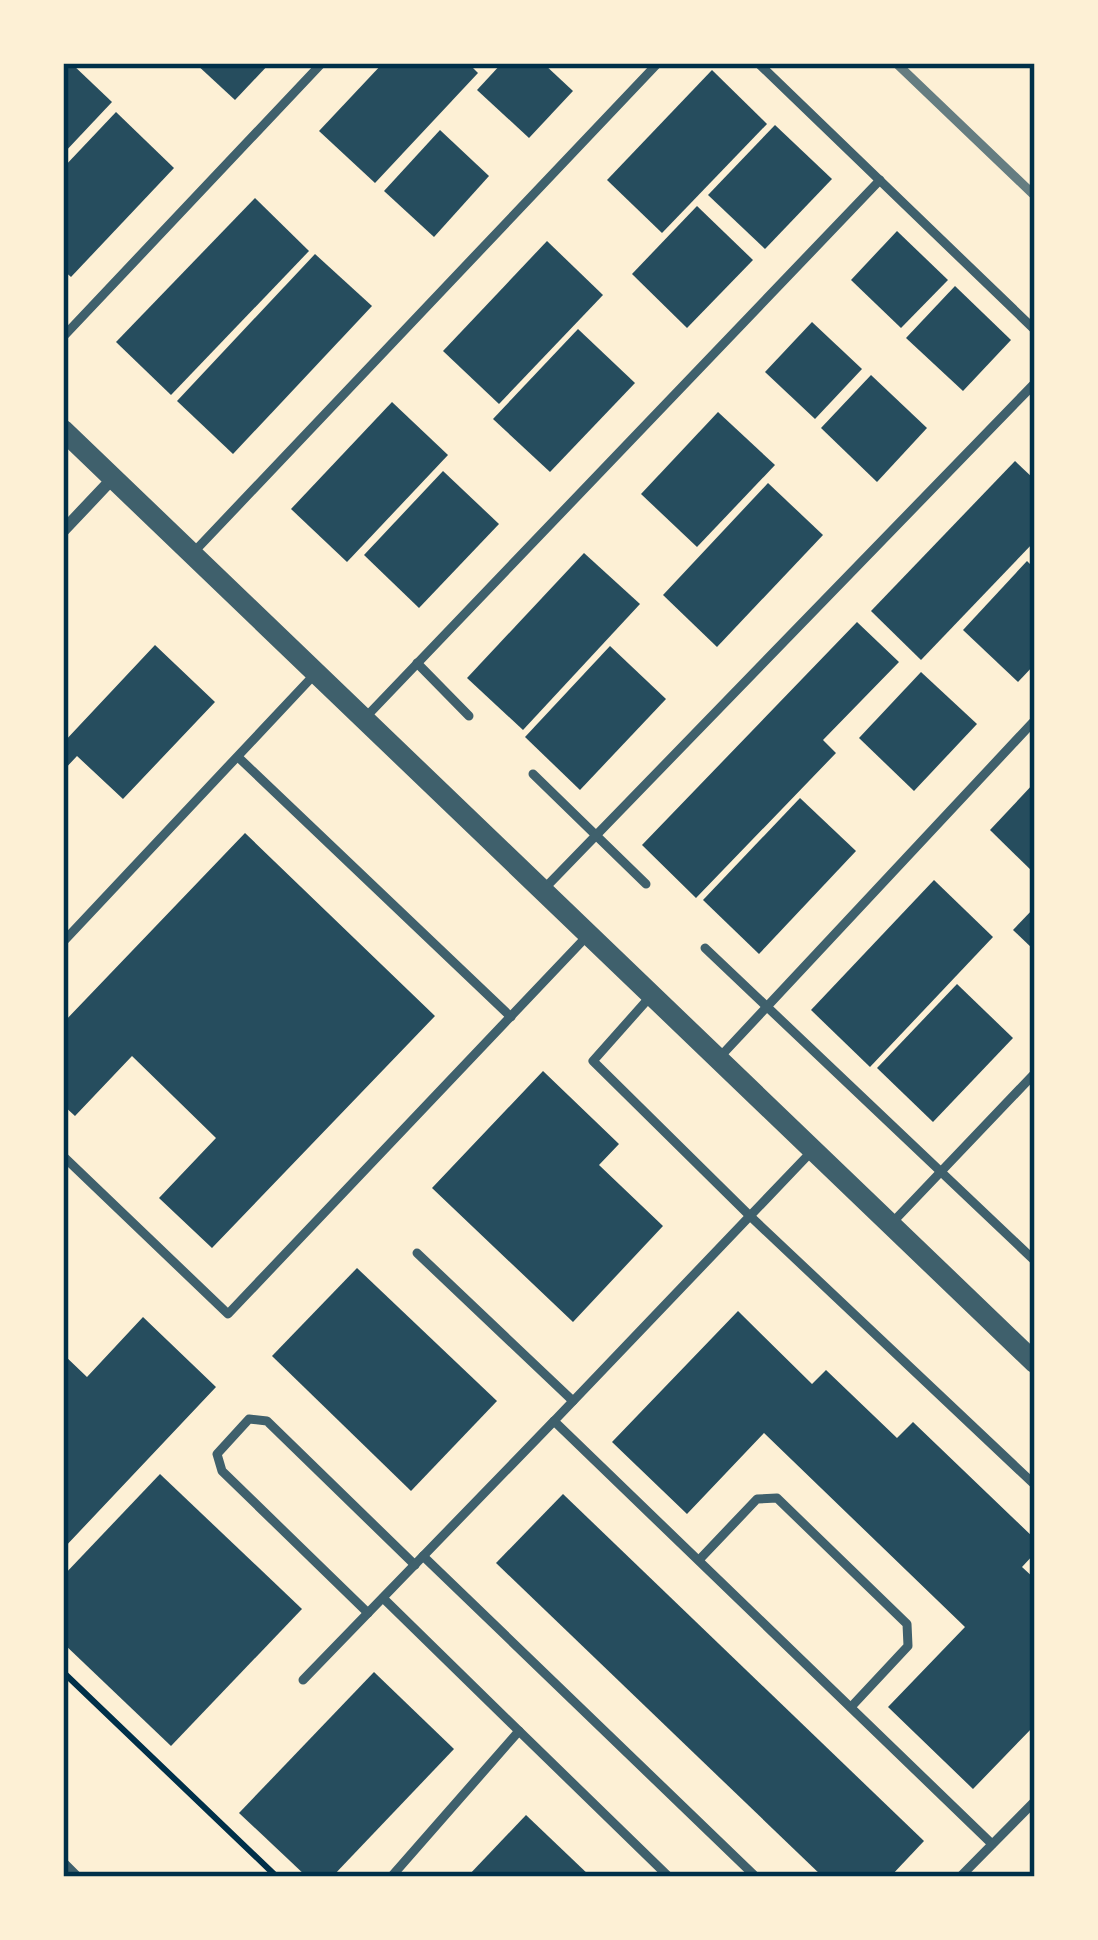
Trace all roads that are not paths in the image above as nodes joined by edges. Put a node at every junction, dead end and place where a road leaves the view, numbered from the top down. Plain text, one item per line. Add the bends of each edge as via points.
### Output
1 (322, 63) edge
2 (658, 63) edge
3 (758, 63) edge
4 (880, 180) junction
5 (1035, 330) edge
6 (63, 337) edge
7 (1035, 382) edge
8 (63, 430) edge
9 (113, 478) junction
10 (63, 531) edge
11 (192, 554) junction
12 (417, 663) junction
13 (316, 673) junction
14 (469, 716) dead end
15 (364, 718) junction
16 (1035, 720) edge
17 (238, 757) junction
18 (533, 774) dead end
19 (595, 836) junction
20 (646, 884) dead end
21 (543, 890) junction
22 (589, 934) junction
23 (63, 942) edge
24 (705, 948) dead end
25 (652, 994) junction
26 (768, 1006) junction
27 (511, 1017) junction
28 (718, 1058) junction
29 (1035, 1073) edge
30 (813, 1150) junction
31 (63, 1156) edge
32 (941, 1171) junction
33 (749, 1216) junction
34 (890, 1224) junction
35 (417, 1253) dead end
36 (1035, 1261) edge
37 (1035, 1363) edge
38 (573, 1401) junction
39 (554, 1421) junction
40 (1035, 1485) edge
41 (424, 1556) junction
42 (699, 1560) junction
43 (415, 1565) junction
44 (383, 1598) junction
45 (368, 1613) junction
46 (303, 1680) dead end
47 (851, 1708) junction
48 (519, 1732) junction
49 (1035, 1801) edge
50 (992, 1844) junction
51 (63, 1862) edge
52 (78, 1877) edge
53 (391, 1877) edge
54 (669, 1877) edge
55 (756, 1877) edge
56 (960, 1877) edge

1 - 6 lane
2 - 11 lane
3 - 4 lane
4 - 5 lane
4 - 12 lane
7 - 19 lane
8 - 9 street
9 - 10 street
9 - 11 street
11 - 13 street
12 - 14 lane
12 - 15 lane
13 - 15 street
13 - 17 lane
15 - 21 street
16 - 26 lane
17 - 23 lane
17 - 27 lane
18 - 19 lane
19 - 20 lane
19 - 21 lane
21 - 22 street
22 - 25 street
22 - 27 lane
24 - 26 lane
25 - 28 street
25 - 33 lane via 593,1061
26 - 28 lane
26 - 32 lane
27 - 31 lane via 228,1315
28 - 30 street
29 - 32 lane
30 - 33 lane
30 - 34 street
32 - 34 lane
32 - 36 lane
33 - 38 lane
33 - 40 lane
34 - 37 street
35 - 38 lane
38 - 39 lane
39 - 41 lane
39 - 42 lane
41 - 43 lane
41 - 55 lane
42 - 47 lane
42 - 47 lane via 757,1499 777,1498 826,1545 907,1624 908,1646
43 - 44 lane
43 - 45 lane via 266,1421 249,1420 217,1454 222,1471
44 - 45 lane
44 - 48 lane
45 - 46 lane
47 - 50 lane
48 - 53 lane
48 - 54 lane
49 - 50 lane
50 - 56 lane
51 - 52 lane

